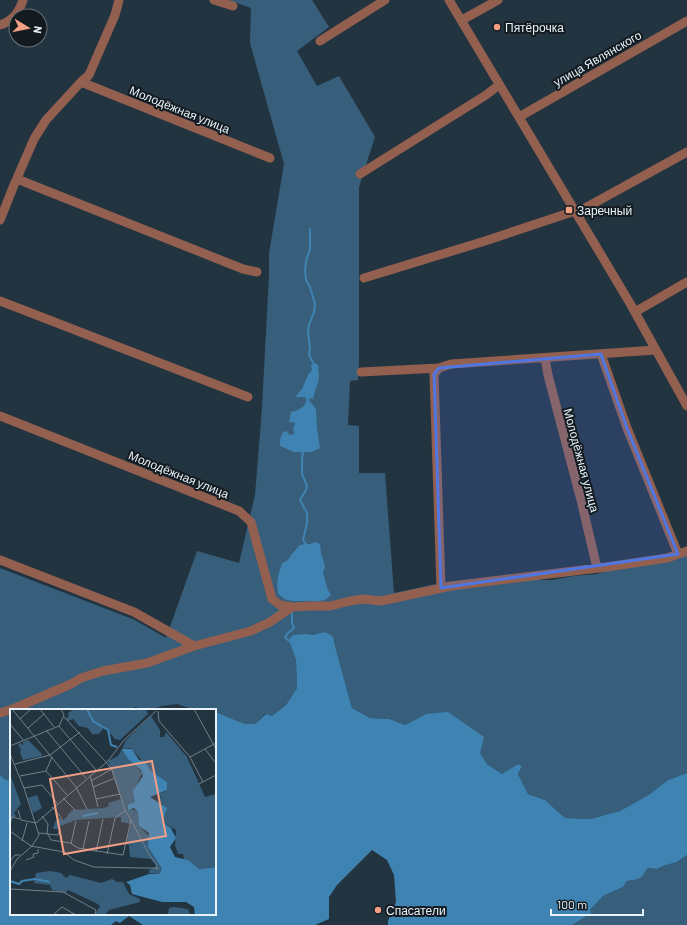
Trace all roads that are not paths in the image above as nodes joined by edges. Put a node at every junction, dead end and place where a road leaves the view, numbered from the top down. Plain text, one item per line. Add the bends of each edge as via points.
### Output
1 (23, 0) edge
2 (119, 0) edge
3 (214, 0) edge
4 (385, 0) edge
5 (449, 0) edge
6 (498, 0) edge
7 (233, 6) dead end
8 (462, 20) junction
9 (687, 20) edge
10 (0, 25) edge
11 (320, 41) dead end
12 (81, 82) junction
13 (499, 85) junction
14 (518, 117) junction
15 (687, 152) edge
16 (270, 158) dead end
17 (360, 174) dead end
18 (17, 179) junction
19 (576, 212) junction
20 (0, 220) edge
21 (257, 272) dead end
22 (364, 278) dead end
23 (687, 282) edge
24 (0, 301) edge
25 (635, 312) junction
26 (656, 350) junction
27 (601, 354) junction
28 (545, 358) junction
29 (439, 368) junction
30 (361, 372) dead end
31 (248, 397) dead end
32 (687, 406) edge
33 (0, 416) edge
34 (683, 552) edge
35 (0, 560) edge
36 (597, 568) junction
37 (441, 588) junction
38 (292, 607) junction
39 (194, 646) junction
40 (13, 709) edge
41 (10, 710) edge
42 (0, 713) edge

1 - 10 street via 14,18
2 - 12 street via 89,75
3 - 7 street
4 - 11 street
5 - 8 street
6 - 8 street
8 - 13 street
9 - 14 street, улица Являнского
12 - 16 street, Молодёжная улица
12 - 18 street via 46,120 34,139
13 - 14 street
13 - 17 street
14 - 19 street
15 - 19 street
18 - 20 street
18 - 21 street via 243,269
19 - 22 street
19 - 25 street
23 - 25 street
24 - 31 street
25 - 26 street
26 - 27 street
26 - 32 street
27 - 28 street
27 - 34 street, Молодёжная улица via 627,428
28 - 29 street via 451,364
28 - 36 street, Молодёжная улица
29 - 30 street
29 - 37 street via 434,374
33 - 38 street, Молодёжная улица via 239,511 251,522 272,599 280,605
34 - 36 street, Молодёжная улица via 667,558
35 - 39 street via 134,612
36 - 37 street, Молодёжная улица
37 - 38 street, Молодёжная улица via 381,601 363,599 330,606
38 - 39 street via 251,631
39 - 40 street via 147,663 81,678
41 - 42 street

